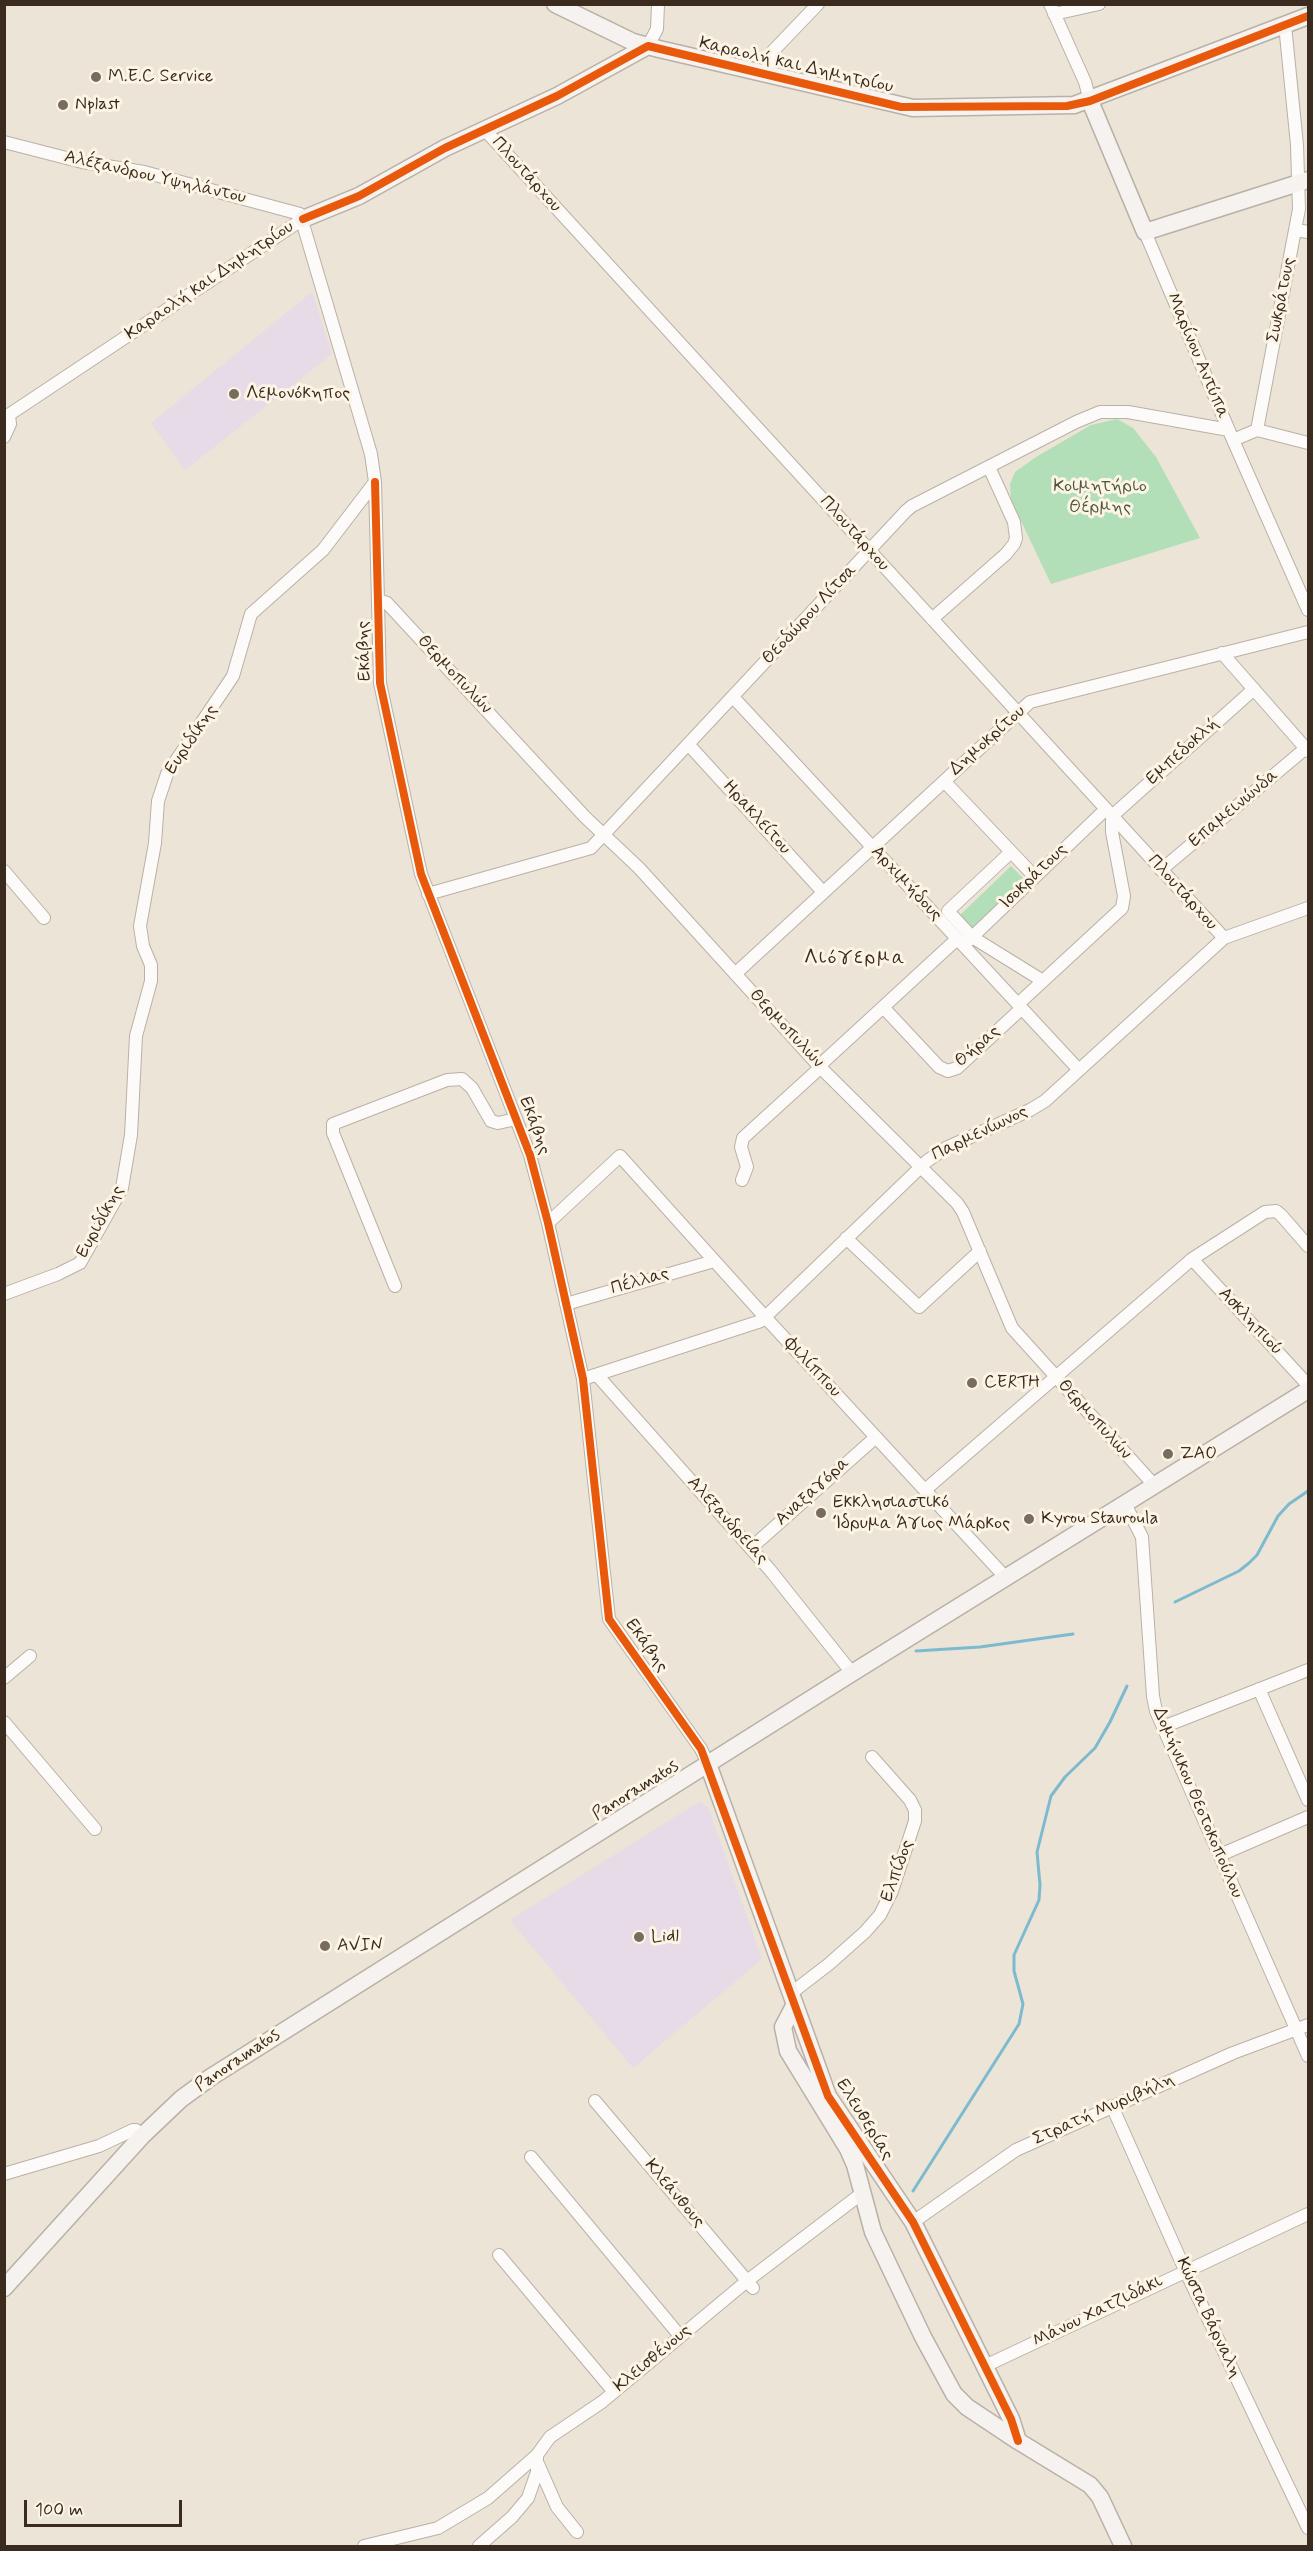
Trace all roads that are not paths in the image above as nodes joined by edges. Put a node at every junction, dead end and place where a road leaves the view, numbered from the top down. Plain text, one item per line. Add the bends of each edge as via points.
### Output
1 (555, 4) edge
2 (658, 4) edge
3 (818, 4) edge
4 (1100, 4) edge
5 (1052, 9) edge
6 (1308, 16) edge
7 (1285, 25) junction
8 (648, 46) junction
9 (765, 75) junction
10 (1090, 101) junction
11 (484, 129) junction
12 (4, 142) edge
13 (1304, 181) edge
14 (303, 219) junction
15 (1302, 231) edge
16 (1145, 232) junction
17 (7, 416) edge
18 (1257, 430) junction
19 (1231, 435) junction
20 (4, 437) edge
21 (1308, 443) edge
22 (988, 467) junction
23 (375, 483) junction
24 (870, 551) junction
25 (378, 600) junction
26 (1308, 610) edge
27 (932, 619) junction
28 (1308, 632) edge
29 (1222, 653) junction
30 (1254, 689) junction
31 (733, 697) junction
32 (1018, 713) junction
33 (688, 744) junction
34 (1307, 750) edge
35 (944, 781) junction
36 (1109, 812) junction
37 (605, 834) junction
38 (872, 847) junction
39 (1011, 852) junction
40 (1161, 870) junction
41 (4, 871) edge
42 (1035, 877) junction
43 (823, 892) junction
44 (428, 894) junction
45 (1308, 908) edge
46 (44, 918) dead end
47 (1224, 938) junction
48 (964, 940) junction
49 (735, 974) junction
50 (1043, 981) junction
51 (1019, 1006) junction
52 (883, 1007) junction
53 (820, 1066) junction
54 (1079, 1070) junction
55 (516, 1119) junction
56 (921, 1166) junction
57 (742, 1180) dead end
58 (548, 1223) junction
59 (846, 1238) junction
60 (1308, 1246) edge
61 (980, 1251) junction
62 (1192, 1259) junction
63 (714, 1261) junction
64 (395, 1286) dead end
65 (4, 1294) edge
66 (566, 1304) junction
67 (765, 1317) junction
68 (597, 1375) junction
69 (1056, 1377) junction
70 (583, 1378) junction
71 (1308, 1384) edge
72 (1308, 1390) edge
73 (876, 1437) junction
74 (1155, 1486) junction
75 (925, 1490) junction
76 (1125, 1504) junction
77 (751, 1548) junction
78 (1006, 1578) junction
79 (30, 1656) dead end
80 (1308, 1670) edge
81 (852, 1672) junction
82 (4, 1678) edge
83 (1259, 1689) junction
84 (4, 1722) edge
85 (1163, 1727) junction
86 (872, 1757) dead end
87 (708, 1764) junction
88 (1308, 1800) edge
89 (1308, 1817) edge
90 (95, 1829) dead end
91 (1220, 1855) junction
92 (792, 2000) junction
93 (1302, 2027) edge
94 (1308, 2056) edge
95 (595, 2101) dead end
96 (1112, 2106) junction
97 (142, 2136) junction
98 (531, 2157) dead end
99 (4, 2174) edge
100 (861, 2193) junction
101 (1308, 2214) edge
102 (913, 2222) junction
103 (499, 2255) dead end
104 (1185, 2270) junction
105 (750, 2284) junction
106 (4, 2288) edge
107 (680, 2336) junction
108 (985, 2366) junction
109 (614, 2392) junction
110 (1018, 2441) junction
111 (537, 2458) junction
112 (1308, 2528) edge
113 (577, 2532) dead end
114 (364, 2547) edge
115 (479, 2547) edge
116 (1123, 2547) edge

1 - 8 street
2 - 8 street via 657,30
3 - 9 street via 773,51
4 - 5 street
5 - 10 street
6 - 7 street, Καραολή και Δημητρίου
7 - 10 street, Καραολή και Δημητρίου
7 - 13 street, Σωκράτους
8 - 9 street, Καραολή και Δημητρίου
8 - 11 street, Καραολή και Δημητρίου via 557,96
9 - 10 street, Καραολή και Δημητρίου via 913,108 1067,106
10 - 16 street, Μαρίνου Αντύπα
11 - 14 street, Καραολή και Δημητρίου via 359,196
11 - 24 street, Πλουτάρχου
12 - 14 street, Αλέξανδρου Υψηλάντου via 82,162 144,172 275,206 300,214
13 - 15 street, Σωκράτους
13 - 16 street
14 - 17 street, Καραολή και Δημητρίου
14 - 23 street via 372,454
15 - 18 street, Σωκράτους
16 - 19 street, Μαρίνου Αντύπα
17 - 20 street via 10,424
18 - 19 street
18 - 21 street
19 - 22 street, Θεοδώρου Λίτσα via 1128,412 1100,412
19 - 26 street, Μαρίνου Αντύπα
22 - 24 street, Θεοδώρου Λίτσα via 906,511
22 - 27 street via 1014,522 1014,544
23 - 25 street, Εκάβης
23 - 65 street, Ευριδίκης via 323,550 251,614 233,676 167,774 158,801 155,843 140,926 151,981 136,1036 131,1135 122,1188 80,1263
24 - 27 street, Πλουτάρχου
24 - 31 street, Θεοδώρου Λίτσα
25 - 37 street, Θερμοπυλών via 387,603
25 - 44 street, Εκάβης via 380,683
27 - 32 street, Πλουτάρχου
28 - 29 street, Δημοκρίτου
29 - 30 street
29 - 32 street, Δημοκρίτου via 1030,702
30 - 34 street
30 - 36 street, Εμπεδοκλή
31 - 33 street, Θεοδώρου Λίτσα
31 - 38 street, Αρχιμήδους
32 - 35 street, Δημοκρίτου
32 - 36 street, Πλουτάρχου
33 - 37 street, Θεοδώρου Λίτσα
33 - 43 street, Ηρακλείτου
34 - 40 street, Επαμεινώνδα
35 - 38 street, Δημοκρίτου
35 - 39 street
36 - 40 street, Πλουτάρχου
36 - 42 street, Ισοκράτους
36 - 50 street via 1124,896 1122,908
37 - 44 street, Θεοδώρου Λίτσα via 588,849
37 - 49 street, Θερμοπυλών
38 - 43 street, Δημοκρίτου
38 - 48 street, Αρχιμήδους
39 - 42 street
39 - 48 street via 948,911
40 - 47 street, Πλουτάρχου
41 - 46 street
42 - 48 street, Ισοκράτους
43 - 49 street, Δημοκρίτου
44 - 55 street, Εκάβης
45 - 47 street, Παρμενίωνος
47 - 54 street, Παρμενίωνος
48 - 50 street
48 - 51 street, Αρχιμήδους
48 - 52 street, Ισοκράτους
49 - 53 street, Θερμοπυλών
50 - 51 street
51 - 52 street, Θήρας via 957,1068 948,1071 939,1067
51 - 54 street, Αρχιμήδους
52 - 53 street, Ισοκράτους
53 - 56 street, Θερμοπυλών
53 - 57 street, Ισοκράτους via 743,1138 741,1147 747,1167
54 - 56 street, Παρμενίωνος via 1036,1107 946,1148
55 - 58 street, Εκάβης
55 - 64 street via 491,1121 472,1088 462,1079 447,1080 333,1124 333,1133
56 - 59 street, Παρμενίωνος
56 - 61 street, Θερμοπυλών via 960,1207
58 - 63 street, Φιλίππου via 620,1156
58 - 66 street, Εκάβης
59 - 61 street via 919,1308
59 - 67 street, Παρμενίωνος
60 - 62 street via 1281,1215 1270,1210
61 - 69 street, Θερμοπυλών via 1012,1328
62 - 69 street
62 - 71 street, Ασκληπιού
63 - 66 street, Πέλλας
63 - 67 street, Φιλίππου
66 - 70 street, Εκάβης
67 - 68 street, Παρμενίωνος via 744,1328
67 - 73 street, Φιλίππου
68 - 70 street, Παρμενίωνος
68 - 77 street, Αλεξανδρείας
69 - 74 street, Θερμοπυλών
69 - 75 street
70 - 87 street, Εκάβης via 609,1619
72 - 74 street, Panoramatos
73 - 75 street, Φιλίππου
73 - 77 street, Αναξαγόρα
74 - 76 street, Panoramatos
75 - 78 street, Φιλίππου
76 - 78 street, Panoramatos
76 - 85 street, Δομήνικου Θεοτοκοπούλου via 1142,1537 1153,1696
77 - 81 street, Αλεξανδρείας
78 - 81 street, Panoramatos
79 - 82 street
80 - 83 street
81 - 87 street, Panoramatos
83 - 85 street
83 - 88 street
84 - 90 street
85 - 91 street, Δομήνικου Θεοτοκοπούλου
86 - 92 street, Ελπίδος via 915,1810 892,1891 871,1926
87 - 92 street, Ελευθερίας
87 - 97 street, Panoramatos via 218,2073 181,2099
89 - 91 street
91 - 93 street, Δομήνικου Θεοτοκοπούλου
92 - 100 street, Ελευθερίας via 783,2027 785,2045 848,2149
92 - 102 street, Ελευθερίας via 828,2097
93 - 94 street, Δομήνικου Θεοτοκοπούλου
93 - 96 street, Στρατή Μυριβήλη
95 - 105 street, Κλεάνθους
96 - 102 street, Στρατή Μυριβήλη via 1016,2150
96 - 104 street, Κώστα Βάρναλη
97 - 99 street via 133,2130 83,2151
97 - 106 street, Panoramatos
98 - 107 street
100 - 105 street, Κλεισθένους
100 - 110 street, Ελευθερίας via 880,2248 954,2394
101 - 104 street, Μάνου Χατζιδάκι
102 - 108 street, Ελευθερίας
103 - 109 street
104 - 108 street, Μάνου Χατζιδάκι
104 - 112 street, Κώστα Βάρναλη
105 - 107 street, Κλεισθένους
107 - 109 street, Κλεισθένους
108 - 110 street, Ελευθερίας
109 - 111 street, Κλεισθένους via 550,2437
110 - 116 street, Ελευθερίας via 1096,2491
111 - 113 street via 557,2507
111 - 114 street via 488,2498 438,2528
111 - 115 street, Κλεισθένους via 534,2484 524,2504

